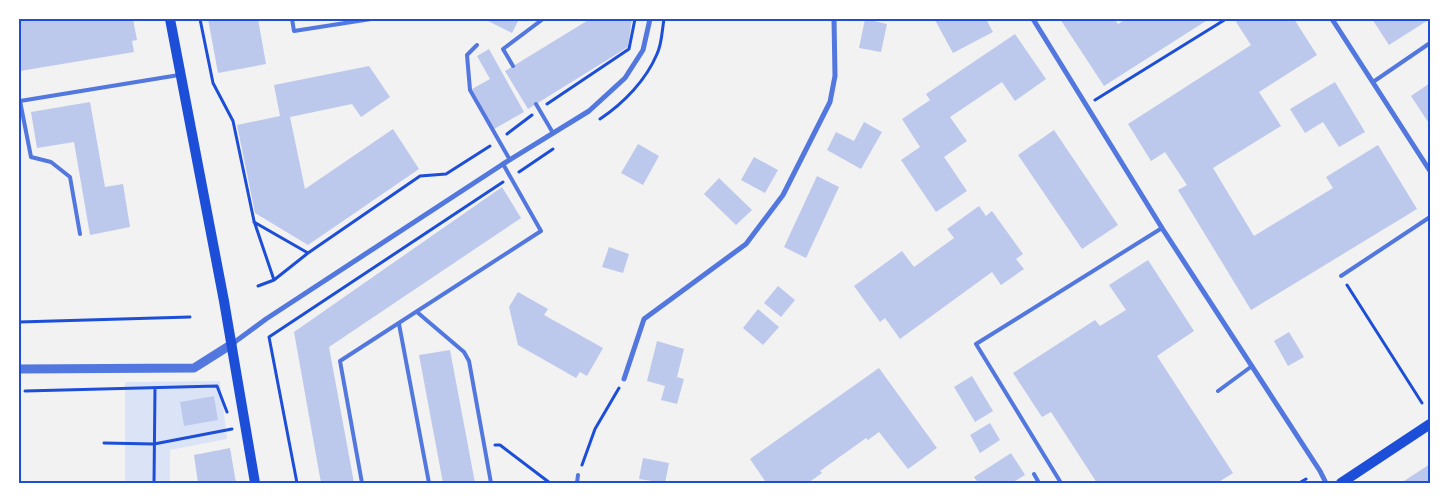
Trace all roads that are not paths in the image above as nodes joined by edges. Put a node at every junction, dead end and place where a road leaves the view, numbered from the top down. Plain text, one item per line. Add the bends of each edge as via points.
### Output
1 (170, 19) edge
2 (292, 19) edge
3 (372, 19) edge
4 (543, 19) edge
5 (650, 19) edge
6 (834, 19) edge
7 (1032, 19) edge
8 (1332, 19) edge
9 (1430, 43) edge
10 (477, 45) dead end
11 (513, 66) dead end
12 (181, 75) junction
13 (1373, 82) junction
14 (536, 104) dead end
15 (553, 133) junction
16 (510, 160) junction
17 (502, 164) junction
18 (1430, 172) edge
19 (1430, 217) edge
20 (1162, 228) junction
21 (80, 234) dead end
22 (1341, 276) road end
23 (417, 312) junction
24 (399, 324) junction
25 (232, 344) junction
26 (1252, 366) junction
27 (19, 369) edge
28 (624, 379) road end
29 (1218, 392) dead end
30 (1430, 424) edge
31 (1034, 474) dead end
32 (578, 475) road end
33 (255, 483) edge
34 (362, 483) edge
35 (429, 483) edge
36 (491, 483) edge
37 (577, 483) edge
38 (1039, 483) edge
39 (1061, 483) edge
40 (1326, 483) edge
41 (1341, 483) edge

1 - 12 main road
2 - 3 lane via 294,31
4 - 11 lane via 503,49
5 - 15 street via 643,50 625,78 589,111
6 - 28 street via 836,76 830,102 783,195 746,244 644,319
7 - 20 street
8 - 13 street
9 - 13 lane
10 - 16 lane via 467,55 470,90
12 - 21 lane via 20,101 31,157 51,162 70,177
12 - 25 main road
13 - 18 street
14 - 15 lane
15 - 16 street
16 - 17 street
17 - 23 lane via 541,231
17 - 25 street
19 - 22 lane
20 - 26 street
20 - 39 lane via 976,344
23 - 24 lane
23 - 36 lane via 464,352 470,361
24 - 34 lane via 340,361
24 - 35 lane
25 - 27 street via 194,368
25 - 33 main road
26 - 29 lane
26 - 40 street
30 - 41 main road
31 - 38 lane
32 - 37 lane

